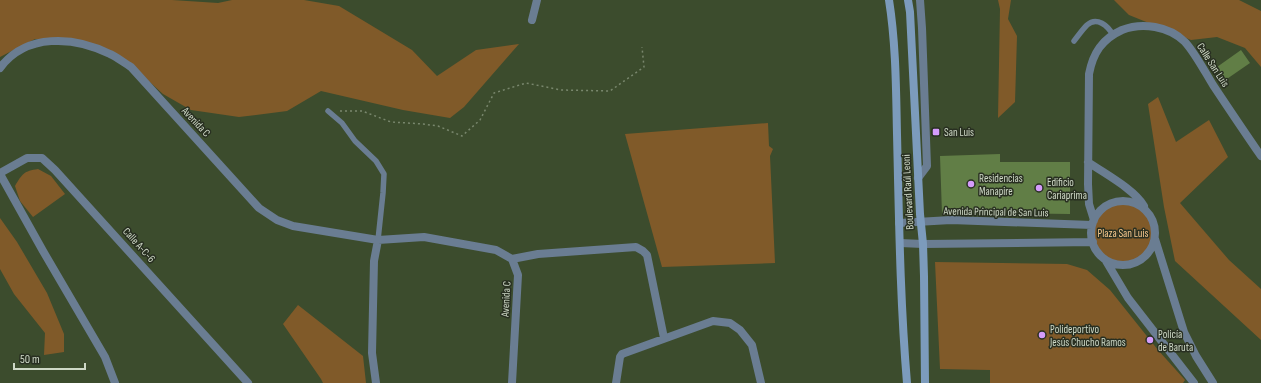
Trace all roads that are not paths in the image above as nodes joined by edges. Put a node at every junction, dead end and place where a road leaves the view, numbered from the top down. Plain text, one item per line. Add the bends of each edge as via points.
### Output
1 (536, 0) edge
2 (889, 0) edge
3 (908, 0) edge
4 (920, 0) edge
5 (532, 20) dead end
6 (1113, 35) junction
7 (1074, 41) dead end
8 (0, 68) edge
9 (328, 111) road end
10 (1261, 156) edge
11 (1088, 162) junction
12 (0, 174) edge
13 (918, 178) junction
14 (1146, 211) junction
15 (899, 223) junction
16 (921, 223) junction
17 (1093, 223) junction
18 (1155, 239) junction
19 (378, 240) junction
20 (1093, 242) junction
21 (900, 243) junction
22 (923, 244) junction
23 (512, 259) junction
24 (1106, 260) junction
25 (664, 338) junction
26 (115, 383) edge
27 (248, 383) edge
28 (376, 383) edge
29 (512, 383) edge
30 (616, 383) edge
31 (761, 383) edge
32 (907, 383) edge
33 (925, 383) edge
34 (1194, 383) edge
35 (1213, 383) edge

1 - 5 street
2 - 15 main road, Boulevard Raúl Leoni via 895,62
3 - 13 main road, Boulevard Raúl Leoni
4 - 13 street via 927,166
6 - 7 lane via 1106,25 1096,22 1087,25
6 - 10 street, Calle San Luis via 1134,26 1153,26 1184,42
6 - 11 street, Calle San Luis via 1102,44 1092,61 1089,74
8 - 19 street, Avenida C via 21,49 35,43 55,40 76,42 111,54 131,67 259,208 277,220 293,226
9 - 19 lane via 376,161 384,174
11 - 14 street via 1137,197
11 - 17 street, Calle San Luis via 1088,204
12 - 26 street via 105,357
12 - 27 street, Calle A-C-6 via 27,158 42,158
13 - 16 main road, Boulevard Raúl Leoni
14 - 17 street via 1130,202 1111,203 1101,210
14 - 18 street via 1154,224
15 - 16 street, Avenida Principal de San Luis
15 - 21 main road, Boulevard Raúl Leoni
16 - 17 street, Avenida Principal de San Luis via 951,220
16 - 22 main road, Boulevard Raúl Leoni
17 - 20 street
18 - 24 street via 1150,252 1140,261 1119,265
18 - 35 street via 1184,332
19 - 23 street, Avenida C via 424,237 496,250
19 - 28 street via 374,261 372,353
20 - 22 street
20 - 24 street
21 - 22 street
21 - 32 main road, Boulevard Raúl Leoni
22 - 33 main road, Boulevard Raúl Leoni
23 - 25 street via 538,254 636,246 647,255
23 - 29 street, Avenida C via 518,274
24 - 34 street via 1128,298
25 - 30 street via 622,354
25 - 31 street via 713,321 730,323 740,330 752,345

